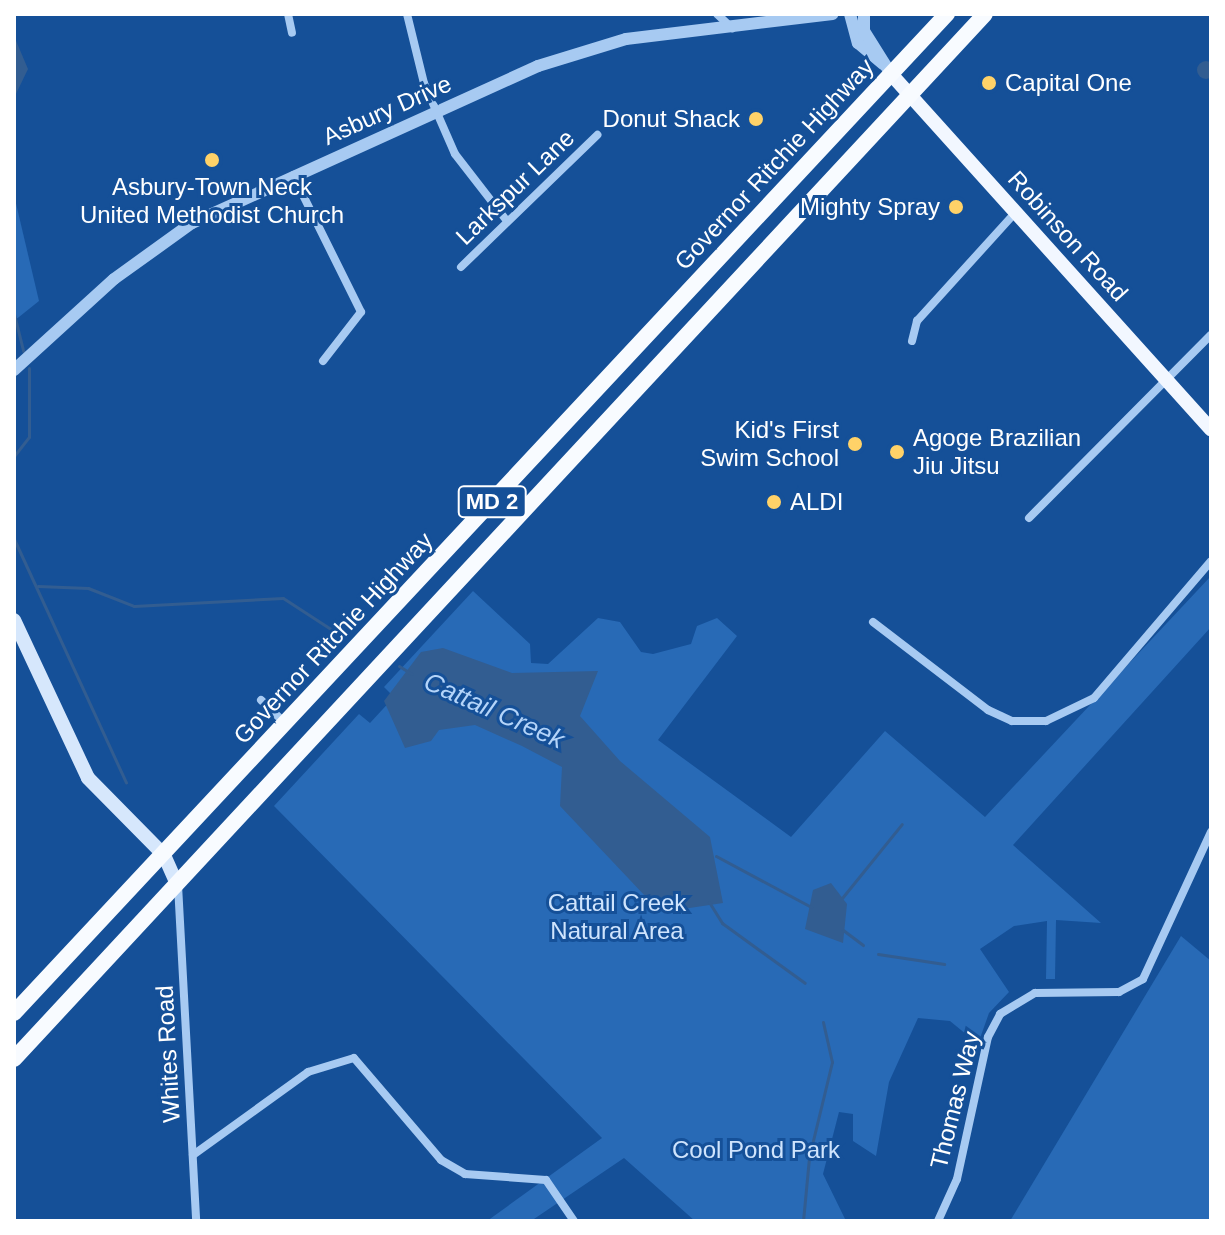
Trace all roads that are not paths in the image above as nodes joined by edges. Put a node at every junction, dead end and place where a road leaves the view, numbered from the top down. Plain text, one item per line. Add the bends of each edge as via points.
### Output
1 (288, 14) edge
2 (407, 14) edge
3 (717, 14) edge
4 (832, 14) edge
5 (850, 14) edge
6 (864, 14) edge
7 (947, 14) edge
8 (985, 14) edge
9 (732, 28) junction
10 (292, 33) dead end
11 (887, 69) junction
12 (909, 95) junction
13 (437, 113) junction
14 (597, 135) dead end
15 (293, 175) junction
16 (1017, 212) junction
17 (507, 221) junction
18 (461, 267) dead end
19 (1211, 335) edge
20 (912, 341) dead end
21 (323, 361) dead end
22 (14, 370) edge
23 (1164, 377) junction
24 (1211, 429) edge
25 (1029, 518) dead end
26 (1211, 561) edge
27 (14, 620) edge
28 (873, 622) dead end
29 (261, 700) dead end
30 (286, 724) junction
31 (1211, 832) edge
32 (164, 855) junction
33 (177, 884) junction
34 (14, 1013) edge
35 (14, 1059) edge
36 (193, 1155) junction
37 (196, 1221) edge
38 (574, 1221) edge
39 (938, 1221) edge

1 - 10 street
2 - 13 street
3 - 9 street
4 - 9 street, Asbury Drive
5 - 11 street via 858,43
6 - 11 street via 864,31
7 - 11 highway, Governor Ritchie Highway / MD 2
8 - 12 highway, MD 2
9 - 13 street, Asbury Drive via 582,50
11 - 12 main road, Robinson Road
11 - 30 highway, Governor Ritchie Highway / MD 2
12 - 16 main road, Robinson Road
12 - 33 highway, MD 2
13 - 15 street, Asbury Drive
13 - 17 street via 476,187
14 - 17 street, Larkspur Lane
15 - 21 street via 361,312
15 - 22 street, Asbury Drive via 192,223 114,279
16 - 20 street via 917,321
16 - 23 main road, Robinson Road
17 - 18 street, Larkspur Lane
19 - 23 street
23 - 24 main road, Robinson Road
23 - 25 street
26 - 28 street via 1094,698 1046,721 1012,721 988,710
27 - 32 main road via 88,778
29 - 30 street
30 - 32 highway, Governor Ritchie Highway / MD 2
31 - 39 street, Thomas Way via 1143,979 1119,992 1035,993 1000,1014 988,1037 957,1179
32 - 33 main road
32 - 34 highway, Governor Ritchie Highway / MD 2
33 - 35 highway, MD 2
33 - 36 street, Whites Road
36 - 37 street, Whites Road
36 - 38 street via 308,1072 354,1058 441,1160 465,1174 546,1180

